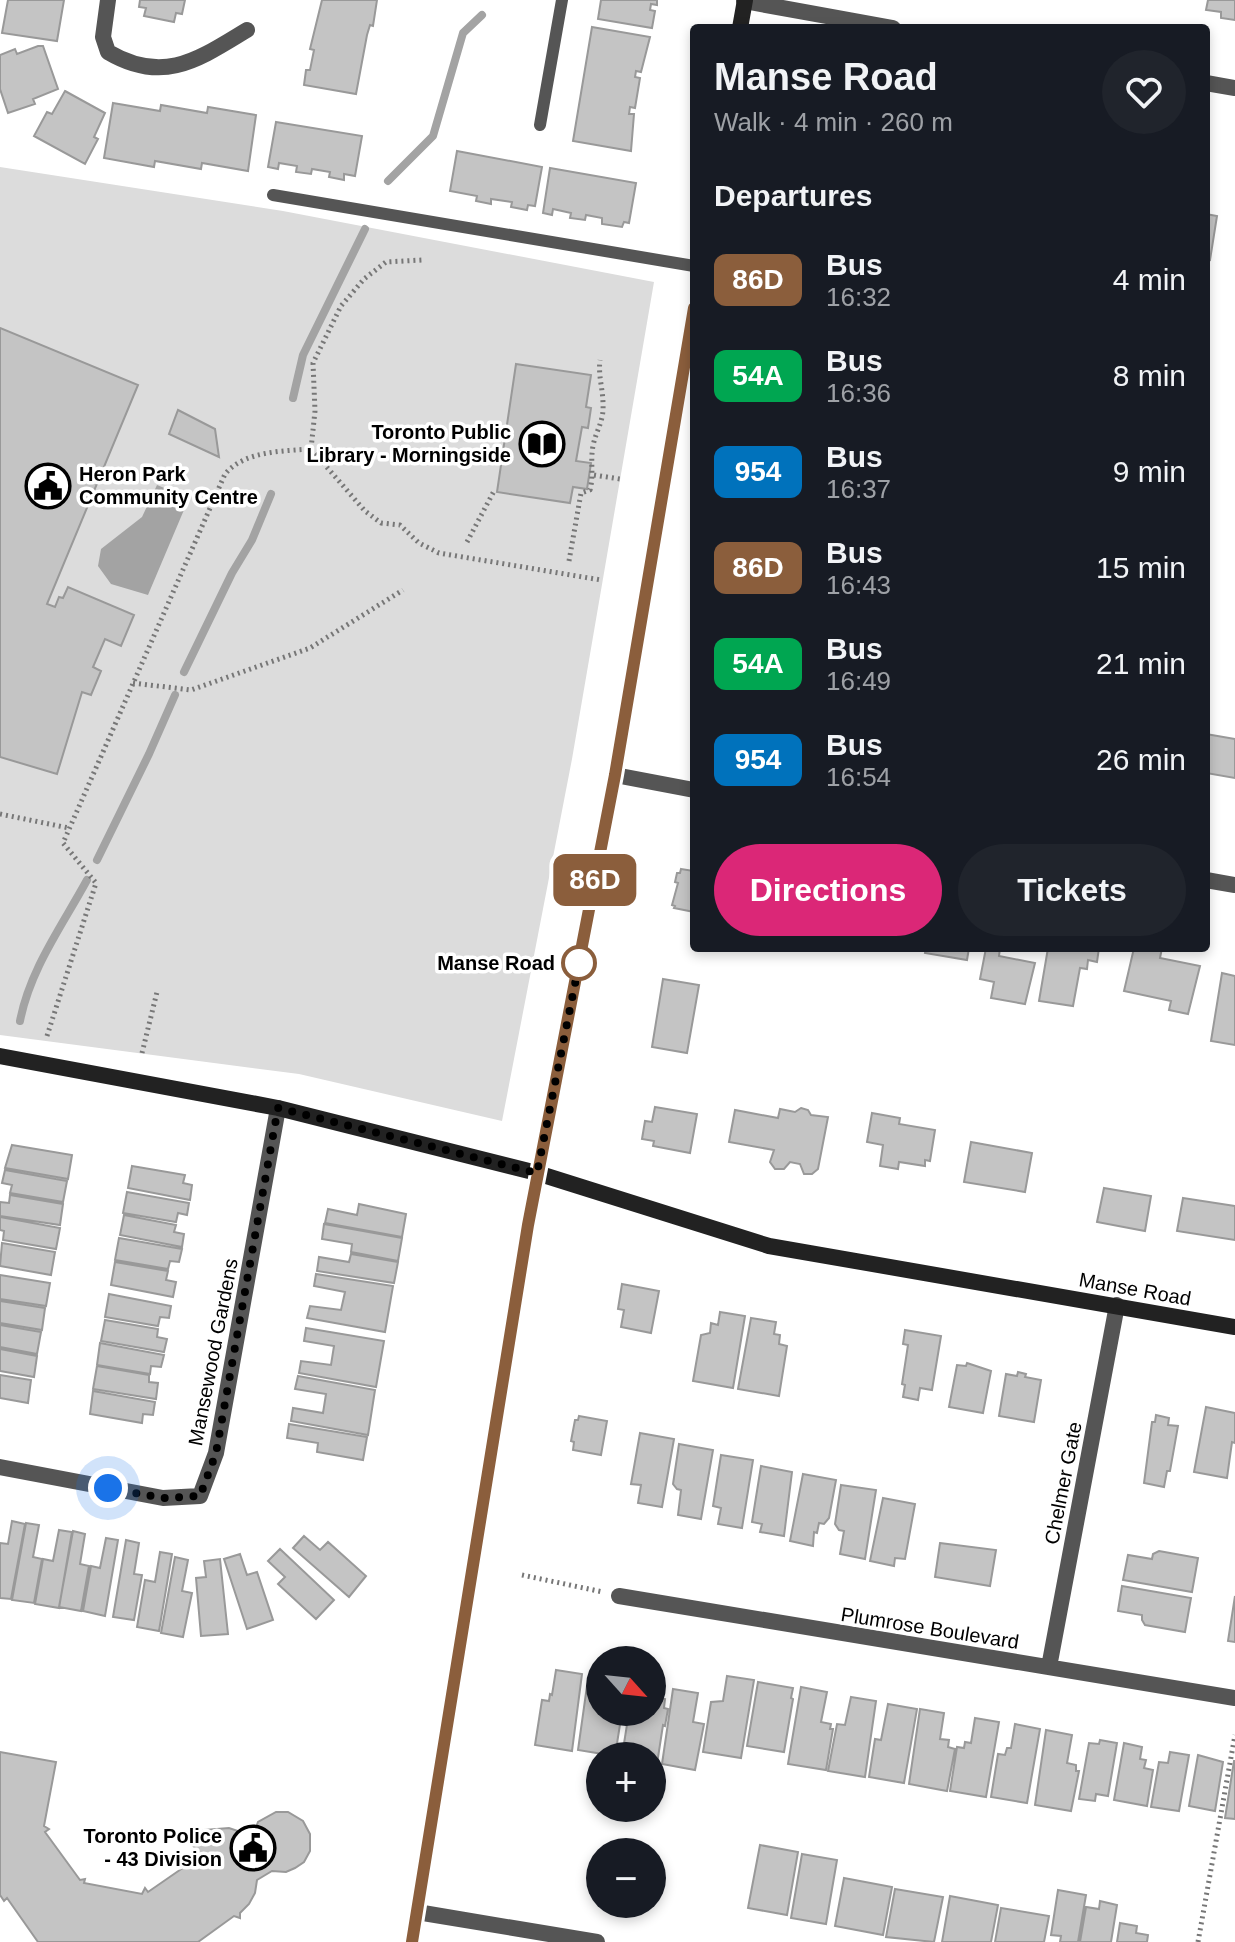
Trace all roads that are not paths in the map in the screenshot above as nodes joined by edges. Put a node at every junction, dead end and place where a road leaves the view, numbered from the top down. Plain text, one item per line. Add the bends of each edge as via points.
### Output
1 (108, 0) edge
2 (562, 0) edge
3 (744, 1) edge
4 (741, 24) edge
5 (871, 24) edge
6 (247, 30) dead end
7 (1210, 84) edge
8 (1235, 88) edge
9 (540, 125) dead end
10 (273, 195) dead end
11 (690, 265) edge
12 (690, 332) edge
13 (615, 775) junction
14 (690, 789) edge
15 (1210, 881) edge
16 (1235, 885) edge
17 (0, 1056) edge
18 (278, 1108) junction
19 (537, 1173) junction
20 (1117, 1305) junction
21 (1235, 1327) edge
22 (0, 1467) edge
23 (619, 1596) road end
24 (1049, 1667) junction
25 (1235, 1698) edge
26 (417, 1912) junction
27 (412, 1942) edge
28 (597, 1942) edge

1 - 6 street via 103,37 108,52 124,62 186,65
2 - 9 lane
3 - 4 main road
3 - 5 street
7 - 8 street
10 - 11 lane
12 - 13 main road
13 - 14 street
13 - 19 main road
15 - 16 street
17 - 18 main road, Manse Road
18 - 19 main road, Manse Road
18 - 22 street, Mansewood Gardens via 216,1453 200,1496 163,1498
19 - 20 main road, Manse Road via 769,1246
19 - 26 main road
20 - 21 main road, Manse Road
20 - 24 street, Chelmer Gate
23 - 24 street, Plumrose Boulevard
24 - 25 street, Plumrose Boulevard
26 - 27 main road
26 - 28 street

